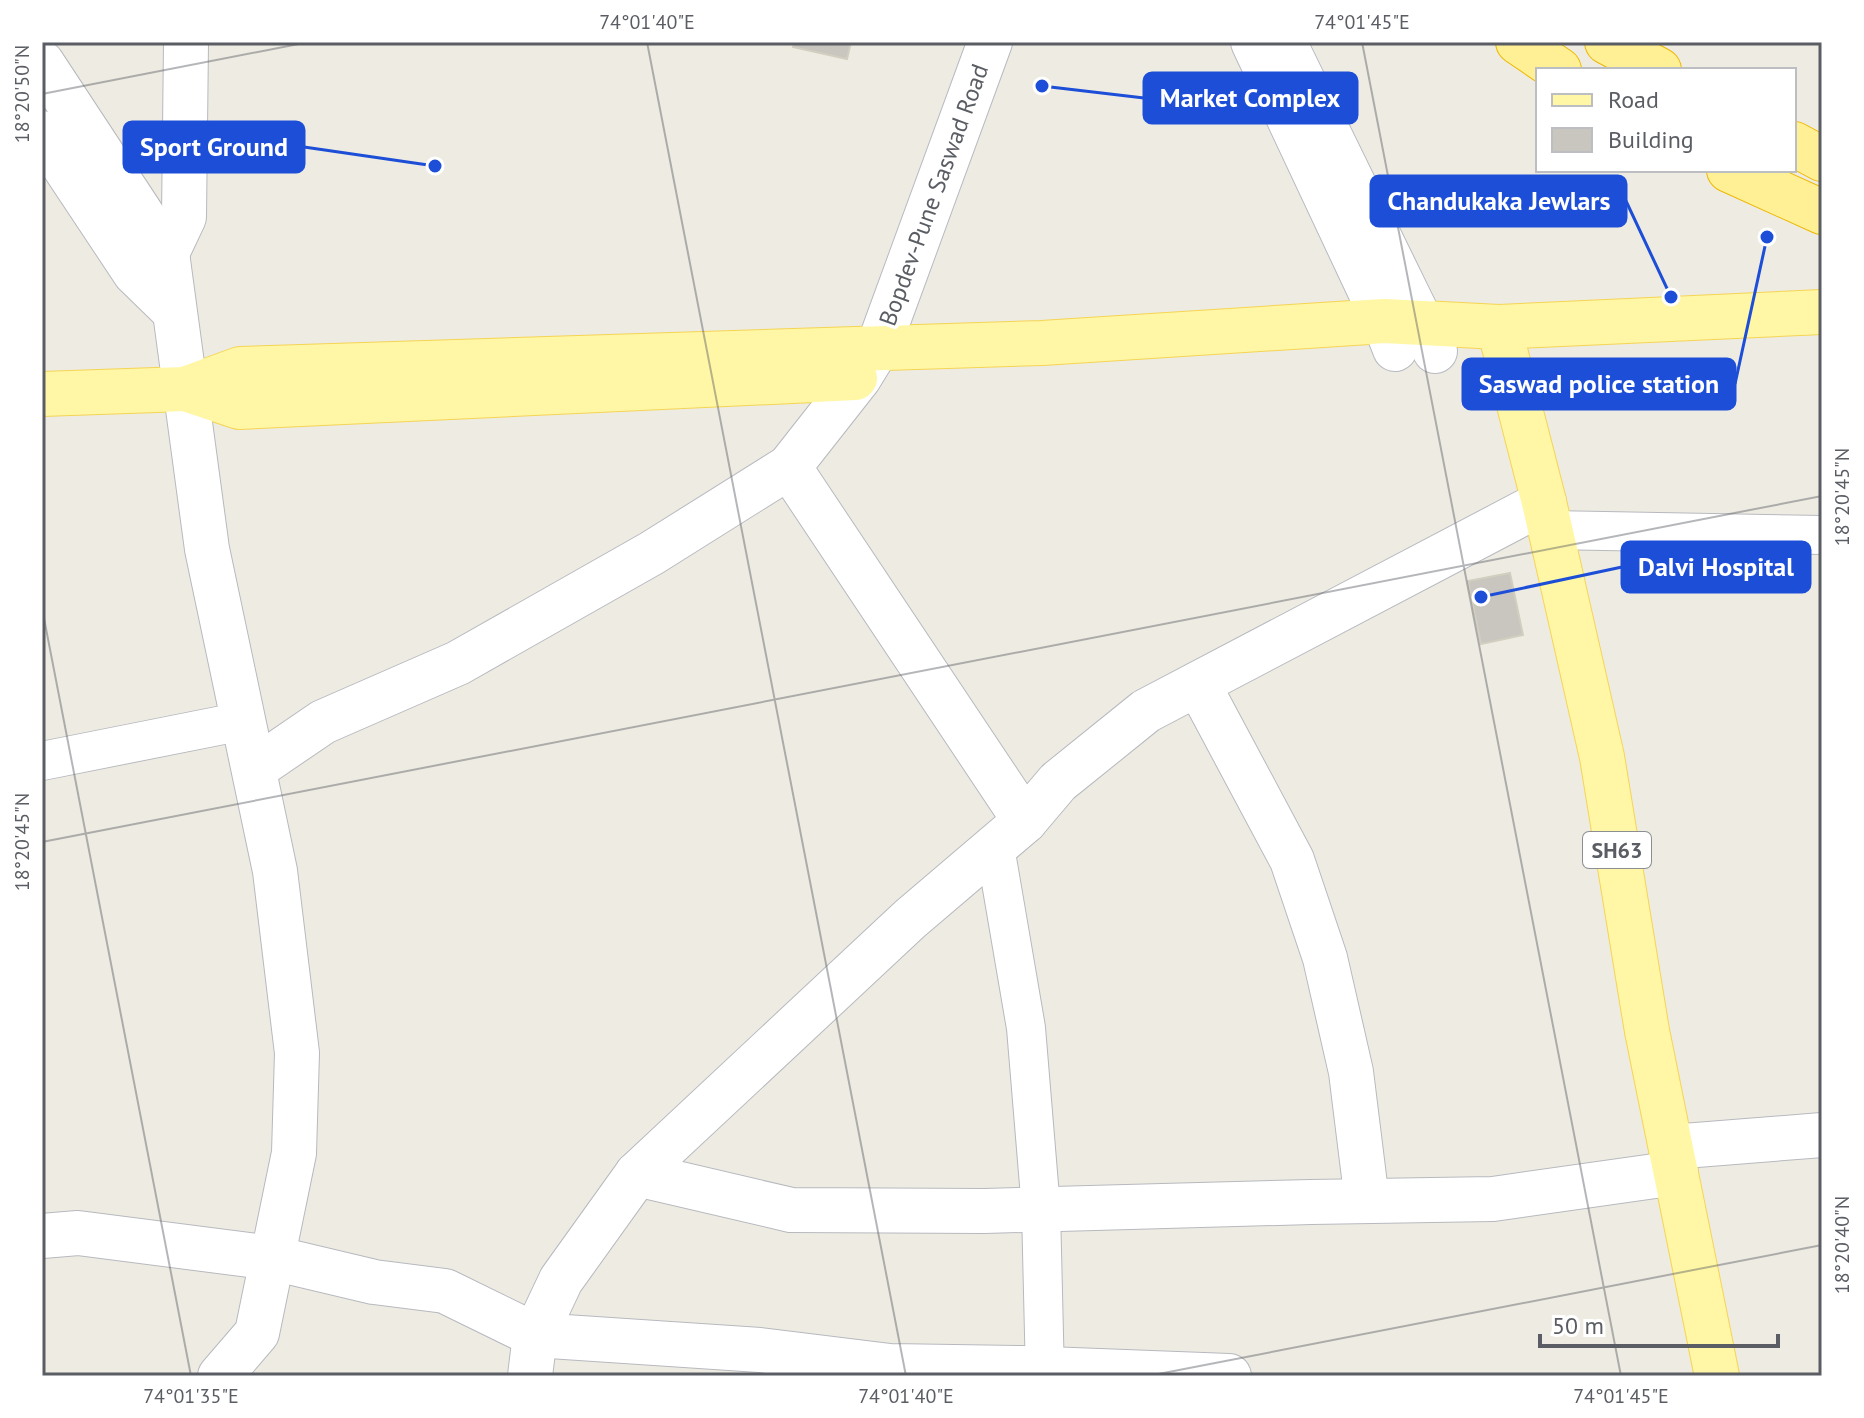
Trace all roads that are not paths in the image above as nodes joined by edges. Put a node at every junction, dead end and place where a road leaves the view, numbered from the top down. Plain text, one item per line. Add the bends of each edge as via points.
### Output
1 (186, 42) edge
2 (990, 42) edge
3 (1253, 42) edge
4 (1284, 42) edge
5 (1518, 42) edge
6 (1607, 42) edge
7 (42, 63) edge
8 (1556, 68) edge
9 (1655, 68) edge
10 (42, 133) edge
11 (1796, 145) edge
12 (1822, 159) edge
13 (1733, 172) edge
14 (1822, 212) edge
15 (167, 253) junction
16 (174, 311) junction
17 (1822, 312) edge
18 (1409, 336) junction
19 (1503, 341) junction
20 (1822, 342) edge
21 (869, 363) junction
22 (185, 389) junction
23 (42, 394) edge
24 (789, 467) junction
25 (1547, 516) junction
26 (1822, 535) edge
27 (1198, 684) junction
28 (243, 721) junction
29 (42, 761) edge
30 (254, 769) junction
31 (1010, 834) junction
32 (1822, 1135) edge
33 (1673, 1160) junction
34 (637, 1174) junction
35 (1367, 1201) junction
36 (1041, 1209) junction
37 (42, 1236) edge
38 (273, 1258) junction
39 (532, 1355) edge
40 (1045, 1372) edge
41 (220, 1376) edge
42 (1229, 1376) edge
43 (1717, 1376) edge

1 - 15 street via 184,217
2 - 21 street, Bopdev-Pune Saswad Road
3 - 18 street
4 - 18 street
5 - 8 highway
6 - 9 highway
7 - 15 street
10 - 16 street via 135,273
11 - 12 highway
13 - 14 highway
15 - 16 street
16 - 22 street
17 - 19 main road
18 - 19 main road
18 - 21 main road via 1058,342
19 - 20 main road
19 - 25 main road, SH63
21 - 22 main road via 240,369
21 - 24 street, Bopdev-Pune Saswad Road
22 - 23 main road
22 - 28 street via 207,549
24 - 30 street, Bopdev-Pune Saswad Road via 528,624 458,663 323,722
24 - 31 street
25 - 26 street
25 - 27 street
25 - 33 main road, SH63 via 1602,757
27 - 31 street via 1146,711 1058,782
27 - 35 street via 1292,860 1325,958 1351,1072
28 - 29 street
28 - 30 street
30 - 38 street via 275,871 297,1053 294,1153
31 - 34 street via 910,919
31 - 36 street
32 - 33 street
33 - 35 street via 1493,1199
33 - 43 main road, SH63
34 - 36 street via 791,1210
34 - 39 street via 561,1280
35 - 36 street
36 - 40 street
37 - 38 street via 78,1233
38 - 39 street via 374,1282 445,1291
38 - 41 street via 257,1333
39 - 40 street via 760,1350 890,1366
40 - 42 street

